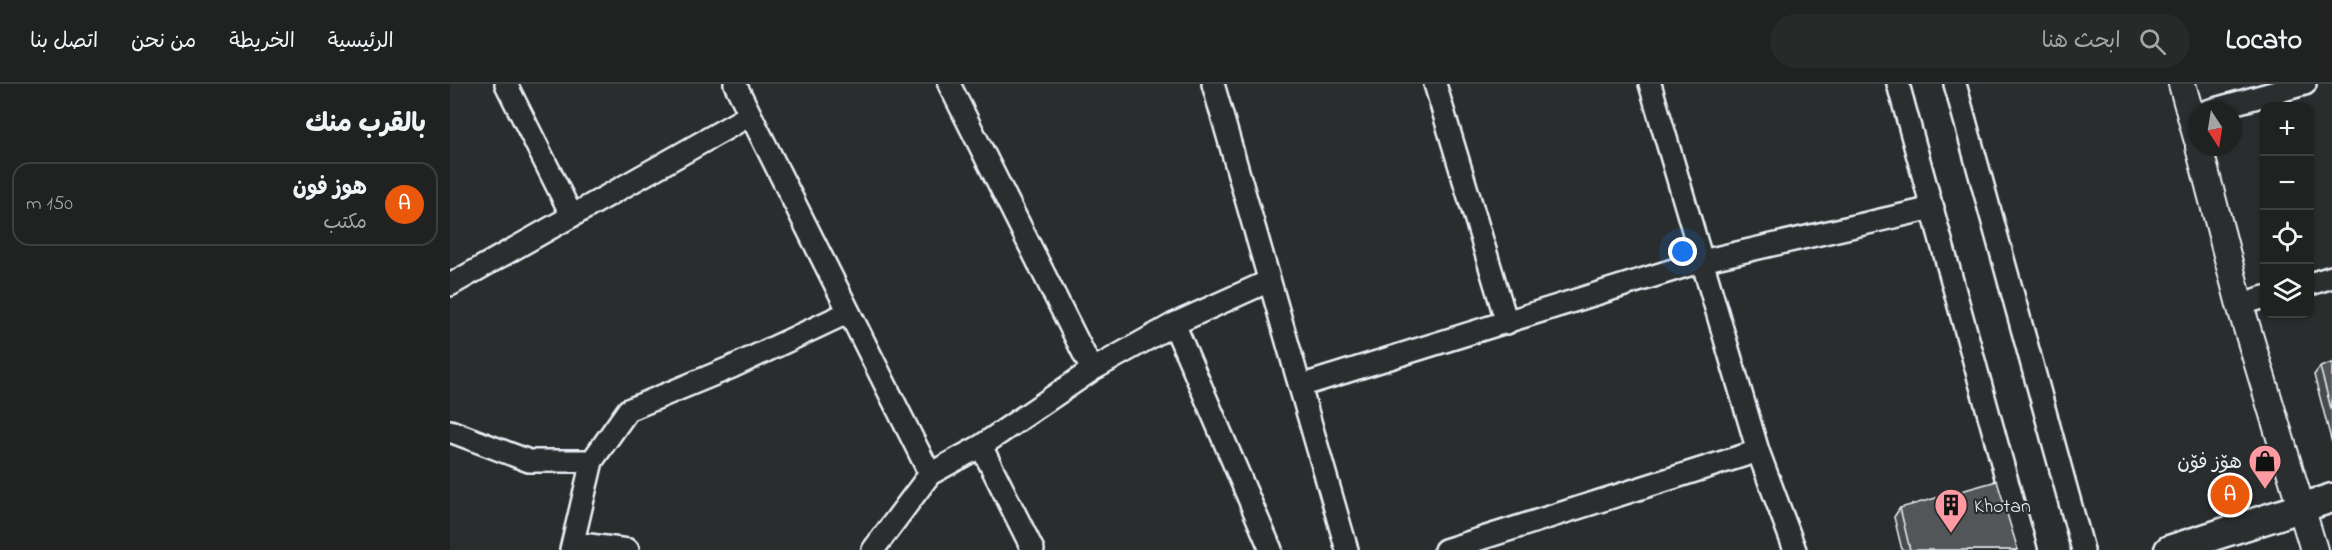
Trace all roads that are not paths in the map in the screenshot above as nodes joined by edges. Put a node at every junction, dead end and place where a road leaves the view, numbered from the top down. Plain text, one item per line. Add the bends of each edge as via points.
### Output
1 (506, 84) edge
2 (735, 84) edge
3 (949, 84) edge
4 (1213, 84) edge
5 (1435, 84) edge
6 (1650, 84) edge
7 (1898, 84) edge
8 (1955, 84) edge
9 (2182, 84) edge
10 (2305, 84) edge
11 (2190, 102) edge
12 (2242, 105) edge
13 (750, 115) junction
14 (2201, 156) edge
15 (1932, 208) junction
16 (572, 216) junction
17 (1702, 261) junction
18 (2332, 277) edge
19 (1269, 281) junction
20 (2314, 283) edge
21 (450, 285) edge
22 (2260, 299) edge
23 (2240, 305) junction
24 (849, 312) junction
25 (1507, 323) junction
26 (1174, 324) junction
27 (1092, 370) junction
28 (1300, 386) junction
29 (450, 431) edge
30 (981, 446) junction
31 (1758, 451) junction
32 (592, 461) junction
33 (930, 474) junction
34 (2332, 498) edge
35 (2301, 507) junction
36 (572, 546) edge
37 (628, 550) edge
38 (873, 550) edge
39 (1033, 550) edge
40 (1271, 550) edge
41 (1347, 550) edge
42 (1445, 550) edge
43 (1795, 550) edge
44 (2026, 550) edge
45 (2084, 550) edge
46 (2169, 550) edge
47 (2314, 550) edge

1 - 16 street
2 - 13 street
3 - 27 street
4 - 19 street
5 - 25 street
6 - 17 street
7 - 15 street
8 - 45 street
9 - 11 street
10 - 12 street
13 - 16 street
13 - 24 street
14 - 23 street
15 - 17 street
15 - 44 street
16 - 21 street
17 - 25 street
17 - 31 street
18 - 20 street
19 - 26 street
19 - 28 street
22 - 23 street
23 - 35 street
24 - 32 street via 628,410
24 - 33 street
25 - 28 street
26 - 27 street
26 - 40 street
27 - 30 street
28 - 41 street
29 - 32 street via 529,461
30 - 33 street
30 - 39 street
31 - 42 street
31 - 43 street
32 - 36 street
33 - 38 street
34 - 35 main road
35 - 46 main road
35 - 47 street
36 - 37 street

